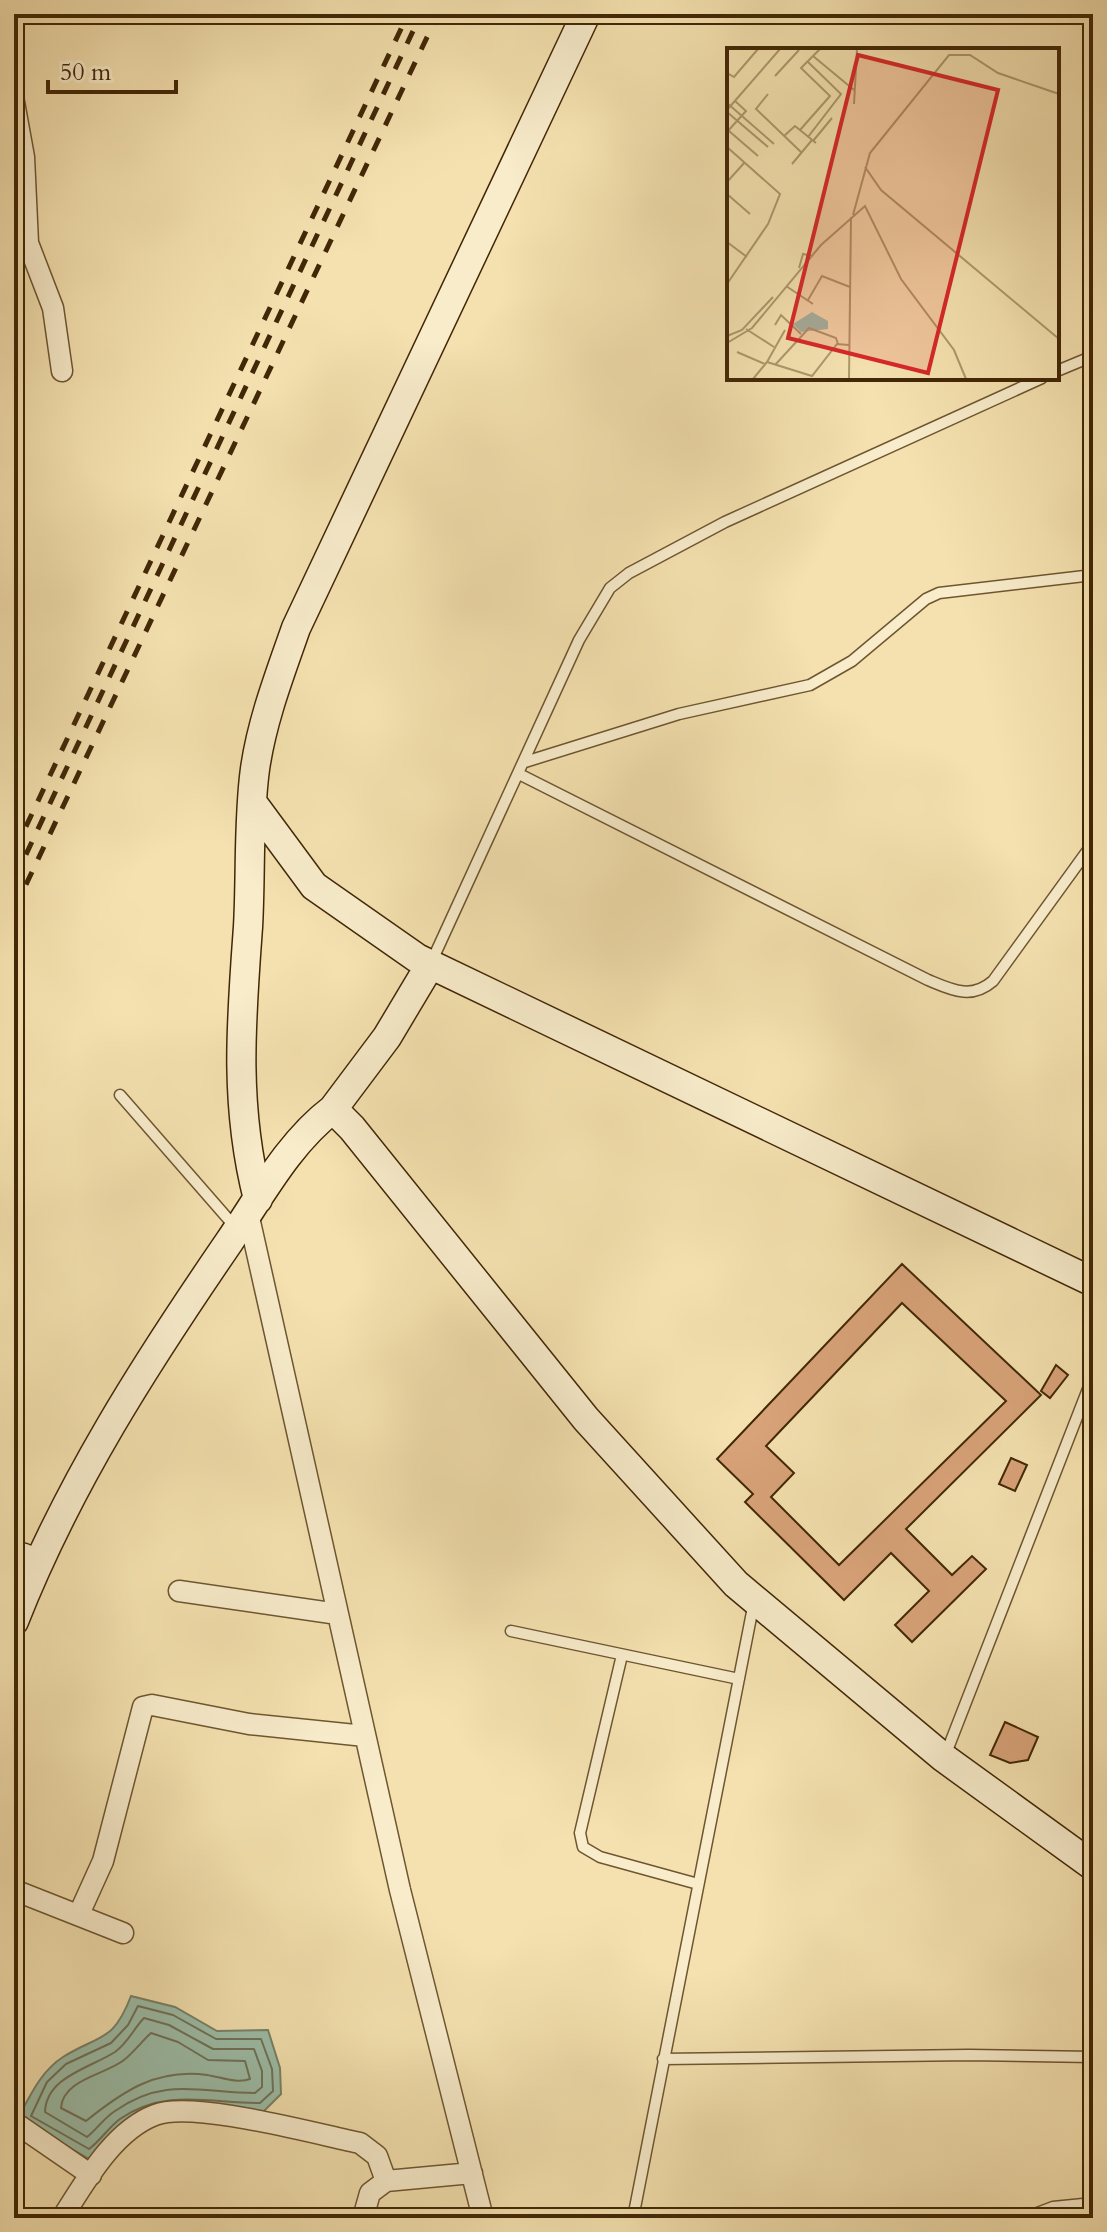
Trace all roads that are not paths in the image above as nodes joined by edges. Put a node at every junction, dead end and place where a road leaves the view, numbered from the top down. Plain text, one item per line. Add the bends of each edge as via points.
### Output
1 (586, 14) edge
2 (14, 102) edge
3 (23, 261) edge
4 (1093, 356) edge
5 (1059, 370) edge
6 (62, 371) dead end
7 (1038, 380) edge
8 (1093, 575) edge
9 (525, 762) junction
10 (519, 774) junction
11 (252, 802) junction
12 (1093, 843) edge
13 (430, 965) junction
14 (120, 1095) dead end
15 (333, 1109) junction
16 (248, 1214) junction
17 (1093, 1282) edge
18 (1093, 1376) edge
19 (24, 1564) edge
20 (179, 1591) dead end
21 (754, 1600) junction
22 (338, 1614) junction
23 (14, 1621) edge
24 (511, 1631) dead end
25 (622, 1655) junction
26 (739, 1679) junction
27 (365, 1736) junction
28 (944, 1758) junction
29 (1093, 1866) edge
30 (698, 1884) junction
31 (14, 1890) edge
32 (79, 1914) junction
33 (123, 1933) dead end
34 (1093, 2057) edge
35 (663, 2059) junction
36 (14, 2122) edge
37 (472, 2173) junction
38 (91, 2175) junction
39 (386, 2181) junction
40 (1093, 2203) edge
41 (62, 2218) edge
42 (363, 2218) edge
43 (483, 2218) edge
44 (633, 2218) edge
45 (1024, 2218) edge

1 - 11 street via 296,628 270,705
2 - 3 street via 24,157 28,243
3 - 6 street via 53,308
4 - 5 lane
7 - 9 lane via 725,522 629,573 595,609
8 - 9 lane via 939,593 823,680 679,714
9 - 10 lane
10 - 12 lane via 962,993 975,993 993,981
10 - 13 lane
11 - 13 street via 314,886
11 - 16 street via 239,1062
13 - 15 street via 387,1037
13 - 17 street
14 - 16 lane
15 - 16 street via 306,1134
15 - 21 street via 586,1419
16 - 19 street via 124,1398
16 - 22 street
18 - 28 lane
19 - 23 street
20 - 22 street
21 - 26 lane
21 - 28 street
22 - 27 street
24 - 25 lane
25 - 26 lane
25 - 30 lane via 580,1833 583,1847 600,1857
26 - 30 lane
27 - 32 street via 143,1707 103,1861
27 - 37 street
28 - 29 street
30 - 35 lane
31 - 32 street
32 - 33 street
34 - 35 lane
35 - 44 lane
36 - 38 street
37 - 39 street
37 - 43 street
38 - 39 street via 130,2129 153,2115 177,2110 360,2143 377,2156
38 - 41 street
39 - 42 street via 370,2193
40 - 45 lane via 1053,2207

